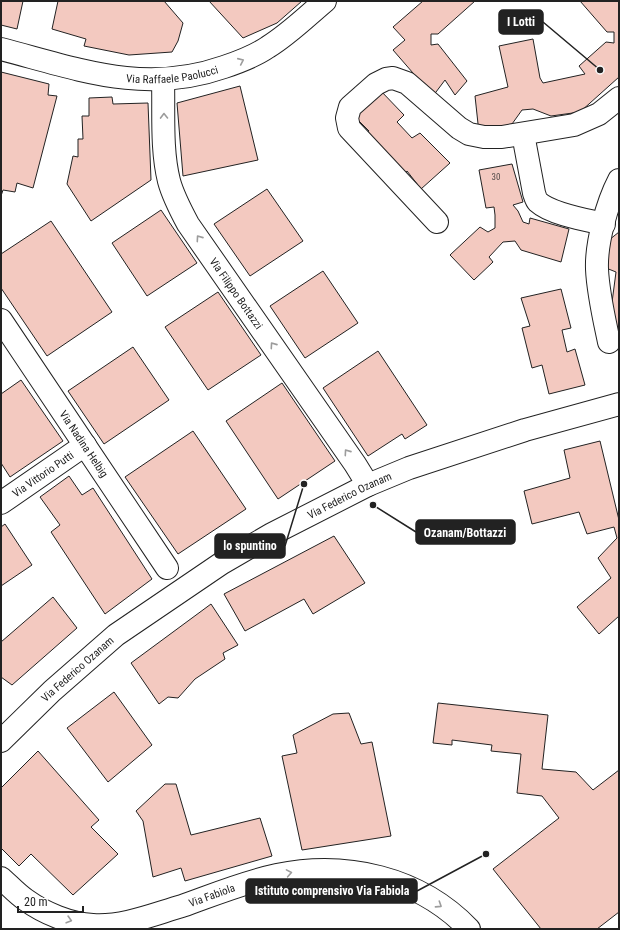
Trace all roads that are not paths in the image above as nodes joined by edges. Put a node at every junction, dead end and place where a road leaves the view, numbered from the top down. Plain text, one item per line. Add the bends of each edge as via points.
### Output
1 (325, 1) edge
2 (1, 49) edge
3 (163, 80) junction
4 (619, 98) edge
5 (523, 134) junction
6 (619, 180) edge
7 (437, 222) dead end
8 (604, 224) junction
9 (1, 320) edge
10 (609, 342) dead end
11 (619, 404) edge
12 (85, 445) junction
13 (368, 485) junction
14 (1, 504) edge
15 (167, 568) dead end
16 (1, 741) edge
17 (1, 878) edge
18 (469, 929) edge

3 -> 1 street, Via Raffaele Paolucci via 200,75 249,57 267,48
2 - 3 street, Via Raffaele Paolucci via 101,75
13 -> 3 street, Via Filippo Bottazzi via 188,224 172,190 166,167
4 - 5 street via 583,122
5 - 7 street via 494,137 469,134 407,83 393,78 380,81 350,107 347,118 353,133
5 - 8 street via 534,193 538,201 548,209
6 - 8 street
8 - 10 street via 598,248 597,269
9 - 12 street, Via Nadina Helbig
11 - 13 street, Via Federico Ozanam via 421,463
12 - 14 street, Via Vittorio Putti
12 - 15 street, Via Nadina Helbig
13 - 16 street, Via Federico Ozanam via 237,554 127,627 79,666
17 -> 18 street, Via Fabiola via 42,910 84,924 100,925 120,923 153,914 276,875 309,870 358,872 395,881 418,891 447,910

